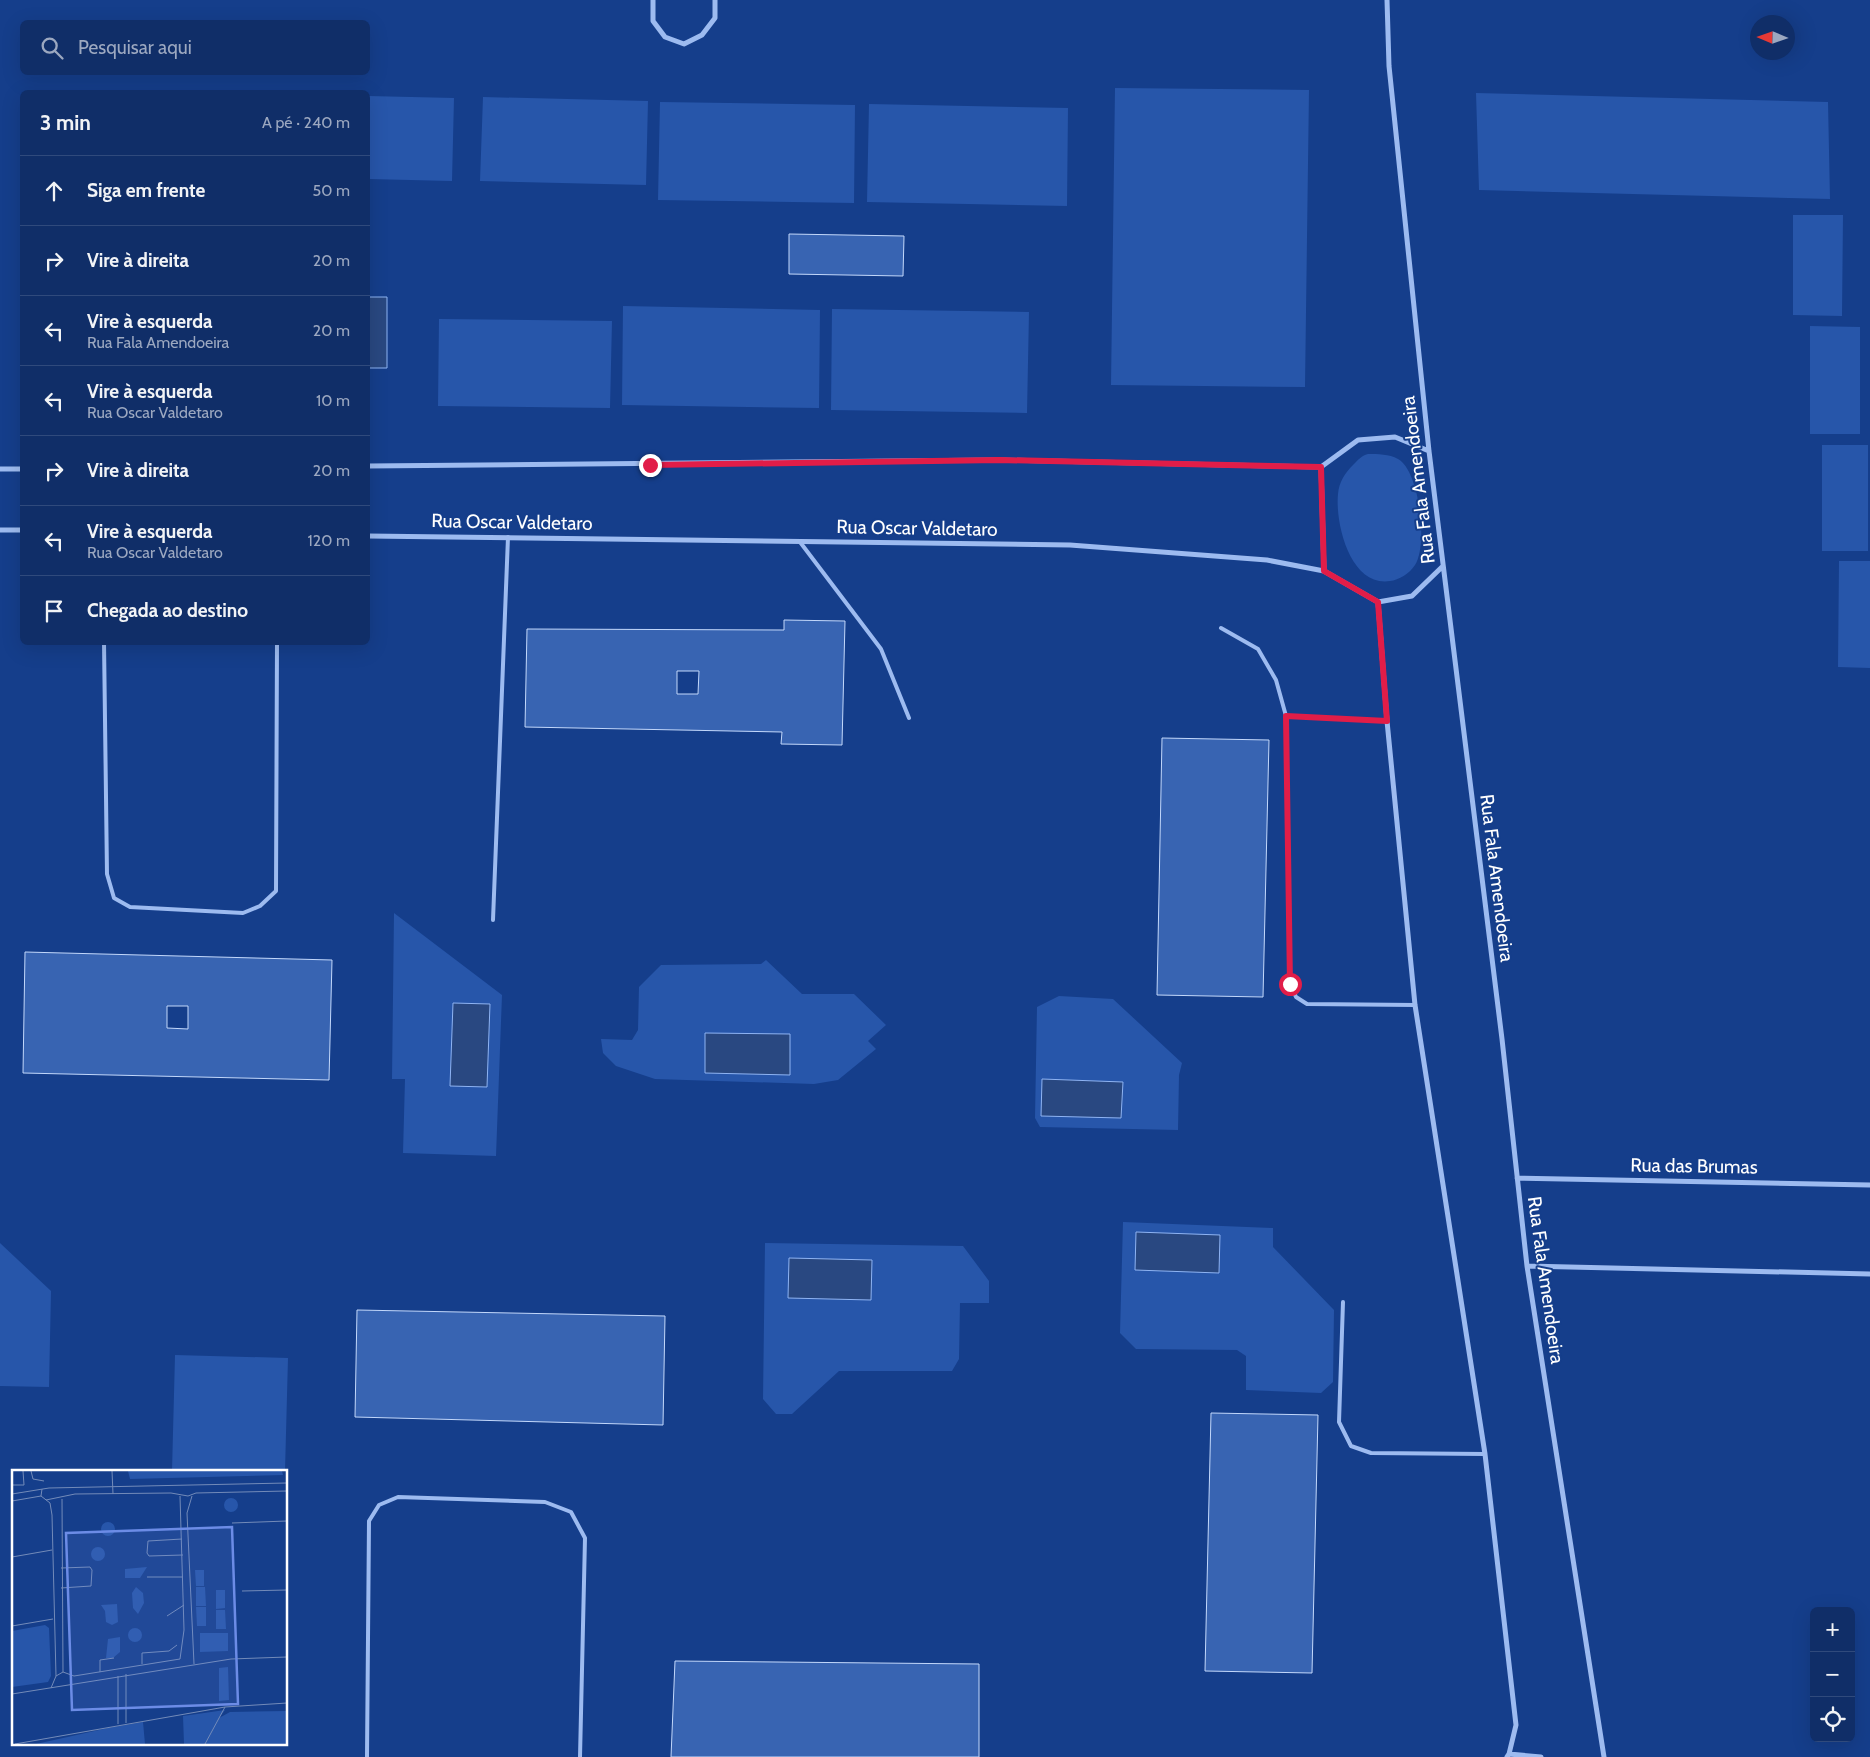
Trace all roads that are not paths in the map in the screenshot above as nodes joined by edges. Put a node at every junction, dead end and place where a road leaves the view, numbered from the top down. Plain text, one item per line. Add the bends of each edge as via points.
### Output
1 (653, 0) edge
2 (715, 0) edge
3 (1387, 0) edge
4 (1430, 451) junction
5 (370, 466) edge
6 (1321, 467) junction
7 (0, 469) edge
8 (20, 469) edge
9 (0, 530) edge
10 (20, 530) edge
11 (370, 536) edge
12 (508, 537) junction
13 (800, 542) junction
14 (1444, 566) junction
15 (1324, 571) junction
16 (1378, 602) junction
17 (1221, 628) dead end
18 (104, 645) edge
19 (277, 645) edge
20 (1286, 716) junction
21 (909, 718) dead end
22 (1387, 721) junction
23 (493, 920) dead end
24 (1415, 1004) junction
25 (1517, 1178) junction
26 (1870, 1185) edge
27 (1527, 1266) junction
28 (1870, 1274) edge
29 (1343, 1302) dead end
30 (1485, 1454) junction
31 (1508, 1755) edge
32 (367, 1757) edge
33 (580, 1757) edge
34 (1541, 1757) edge
35 (1604, 1757) edge

1 - 2 street via 653,21 665,37 684,44 702,35 715,18
3 - 4 street, Rua Fala Amendoeira via 1389,66
4 - 6 street via 1394,437 1358,440
4 - 14 street, Rua Fala Amendoeira
5 - 6 street via 999,460
6 - 15 street
7 - 8 street
9 - 10 street
11 - 12 street, Rua Oscar Valdetaro
12 - 13 street, Rua Oscar Valdetaro
12 - 23 lane
13 - 15 street, Rua Oscar Valdetaro via 1070,545 1267,560
13 - 21 lane via 881,649
14 - 16 street via 1412,596
14 - 25 street, Rua Fala Amendoeira
15 - 16 street, Rua Oscar Valdetaro
16 - 22 street
17 - 20 lane via 1258,649 1276,680
18 - 19 lane via 107,874 114,898 130,906 243,913 260,906 276,891
20 - 22 lane
20 - 24 lane via 1290,984 1296,997 1307,1004
22 - 24 street
24 - 30 street
25 - 26 street, Rua das Brumas
25 - 27 street, Rua Fala Amendoeira
27 - 28 street
27 - 35 street, Rua Fala Amendoeira
29 - 30 lane via 1339,1422 1351,1446 1371,1453
30 - 31 street via 1516,1725
31 - 34 street
32 - 33 lane via 368,1520 379,1505 398,1497 545,1502 571,1512 585,1538

